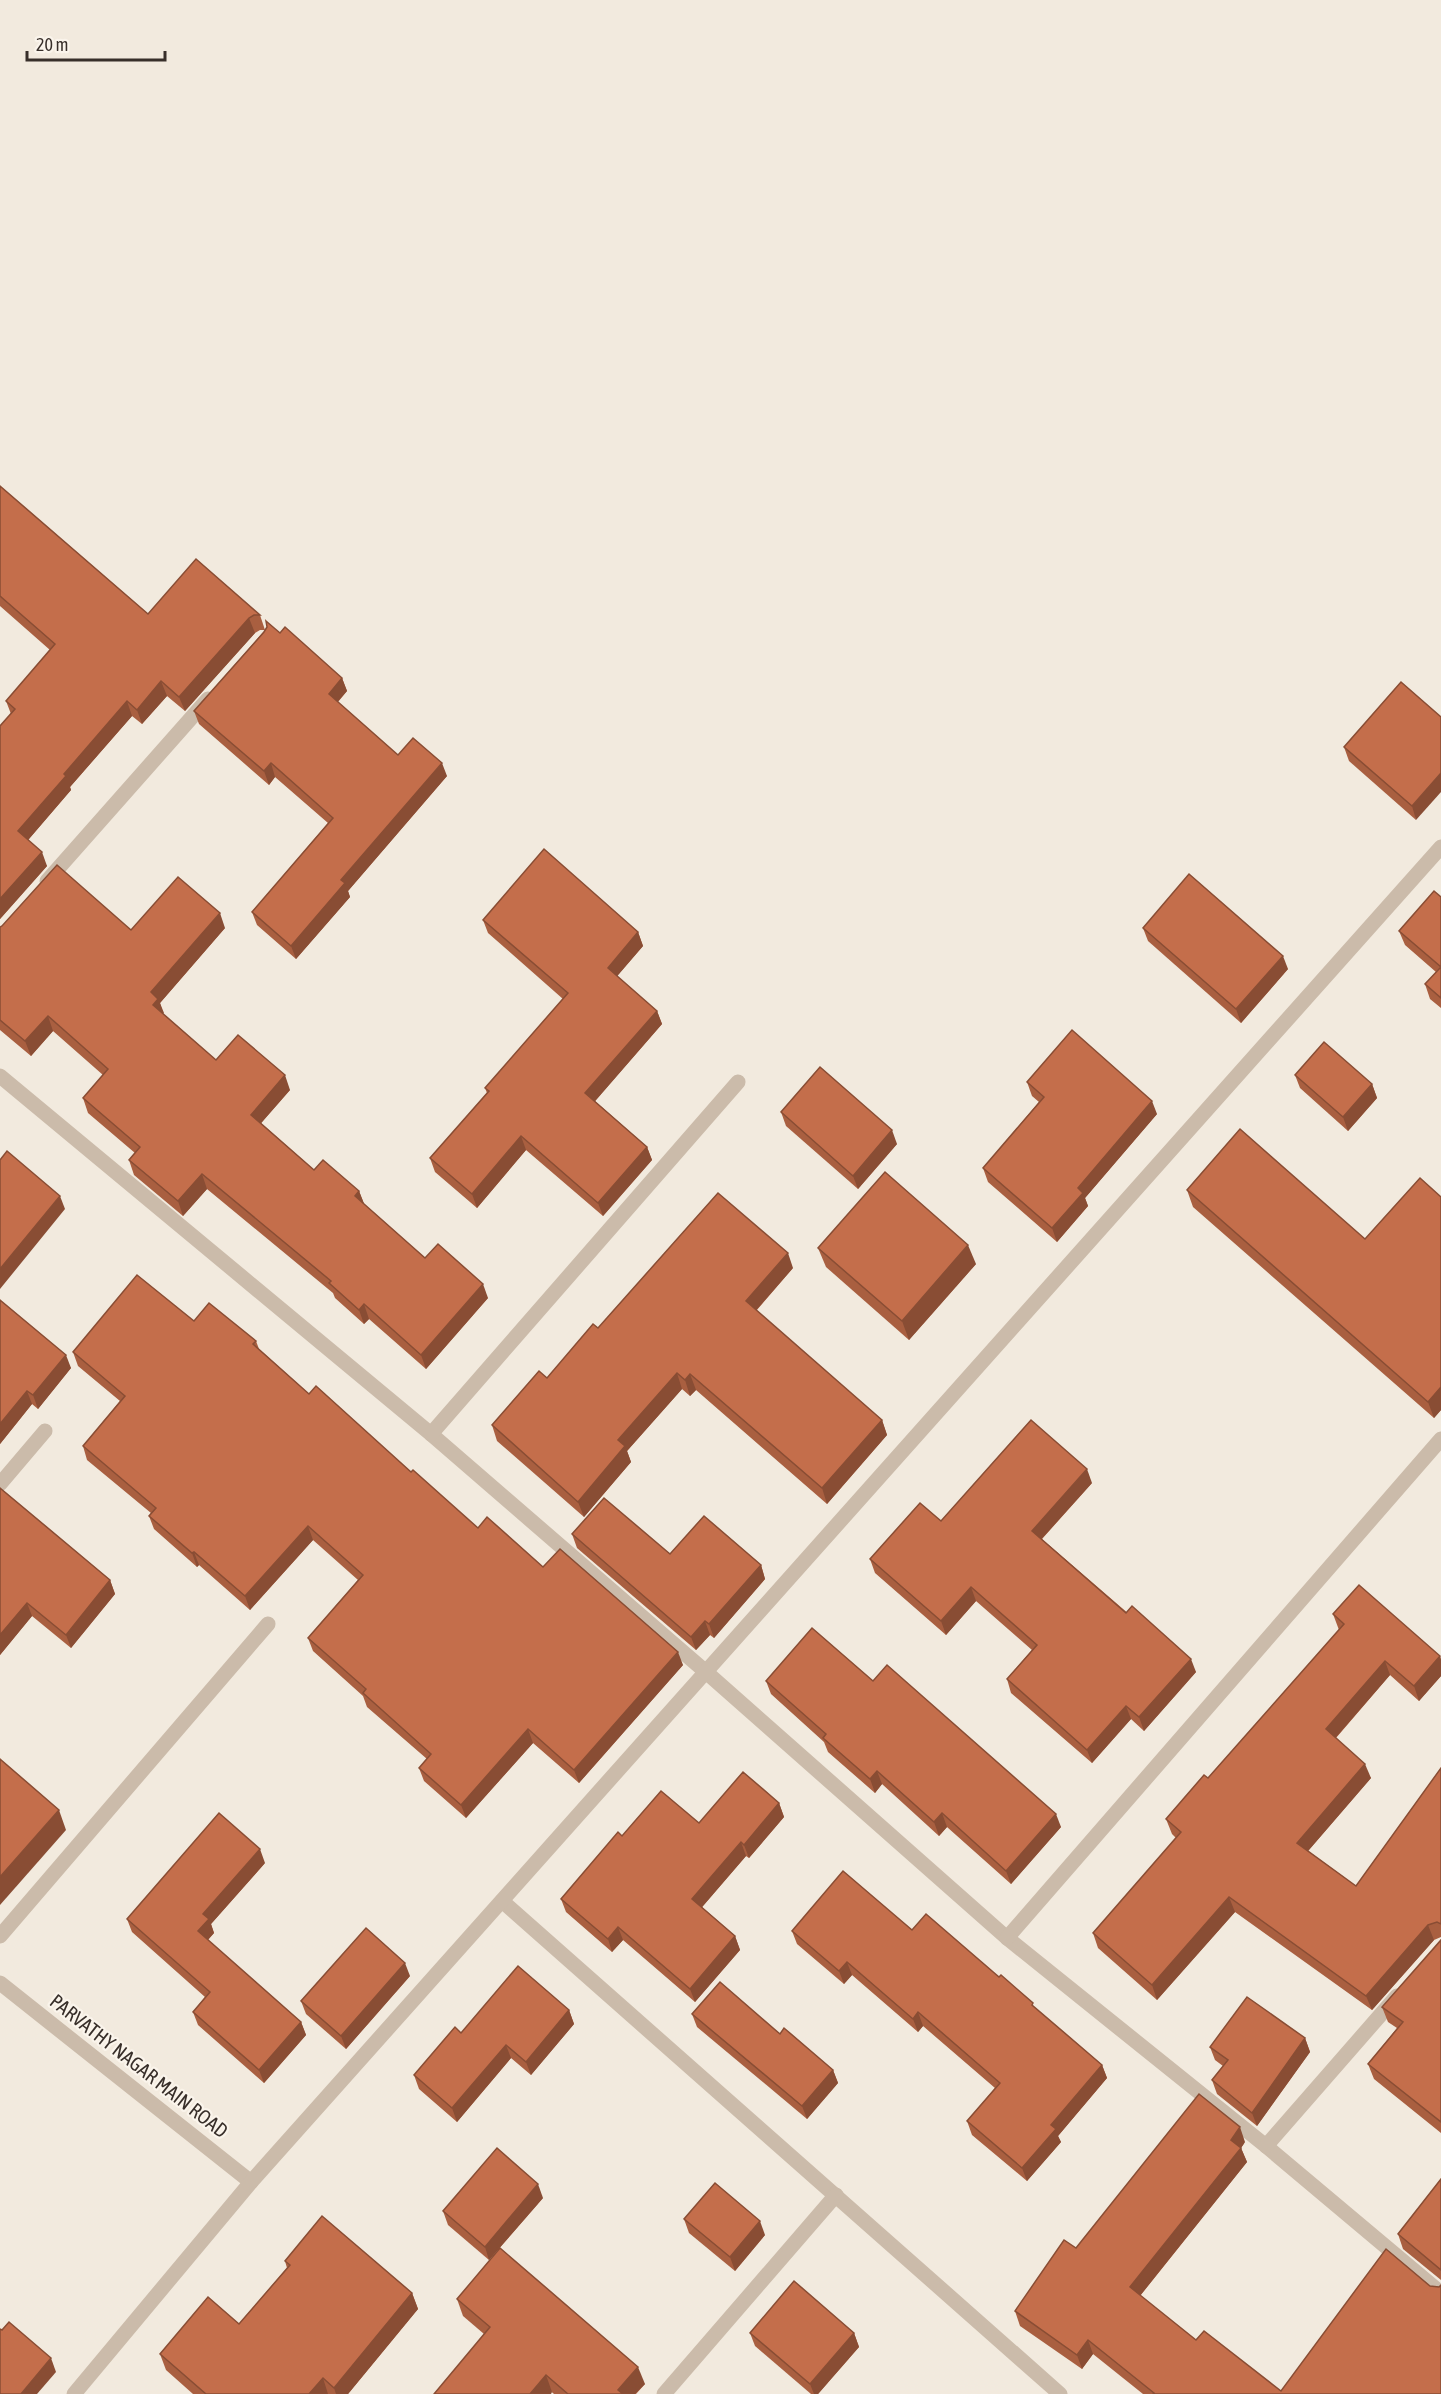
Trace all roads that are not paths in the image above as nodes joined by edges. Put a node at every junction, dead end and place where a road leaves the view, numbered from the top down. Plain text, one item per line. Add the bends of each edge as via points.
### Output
1 (222, 683) edge
2 (1441, 846) edge
3 (40, 890) edge
4 (0, 1076) edge
5 (738, 1082) dead end
6 (45, 1431) dead end
7 (431, 1434) junction
8 (1441, 1439) edge
9 (0, 1484) edge
10 (268, 1624) dead end
11 (706, 1672) junction
12 (502, 1901) junction
13 (0, 1936) edge
14 (1007, 1938) junction
15 (1411, 1981) edge
16 (0, 1983) edge
17 (1266, 2146) junction
18 (251, 2182) junction
19 (836, 2195) junction
20 (1441, 2293) edge
21 (1054, 2392) edge
22 (74, 2394) edge
23 (664, 2394) edge

1 - 3 street
2 - 11 street
4 - 7 street
5 - 7 street
6 - 9 street
7 - 11 street
8 - 14 street
10 - 13 street
11 - 12 street
11 - 14 street
12 - 18 street
12 - 19 street
14 - 17 street
15 - 17 street
16 - 18 street, PARVATHY NAGAR MAIN ROAD
17 - 20 street
18 - 22 street
19 - 21 street
19 - 23 street

